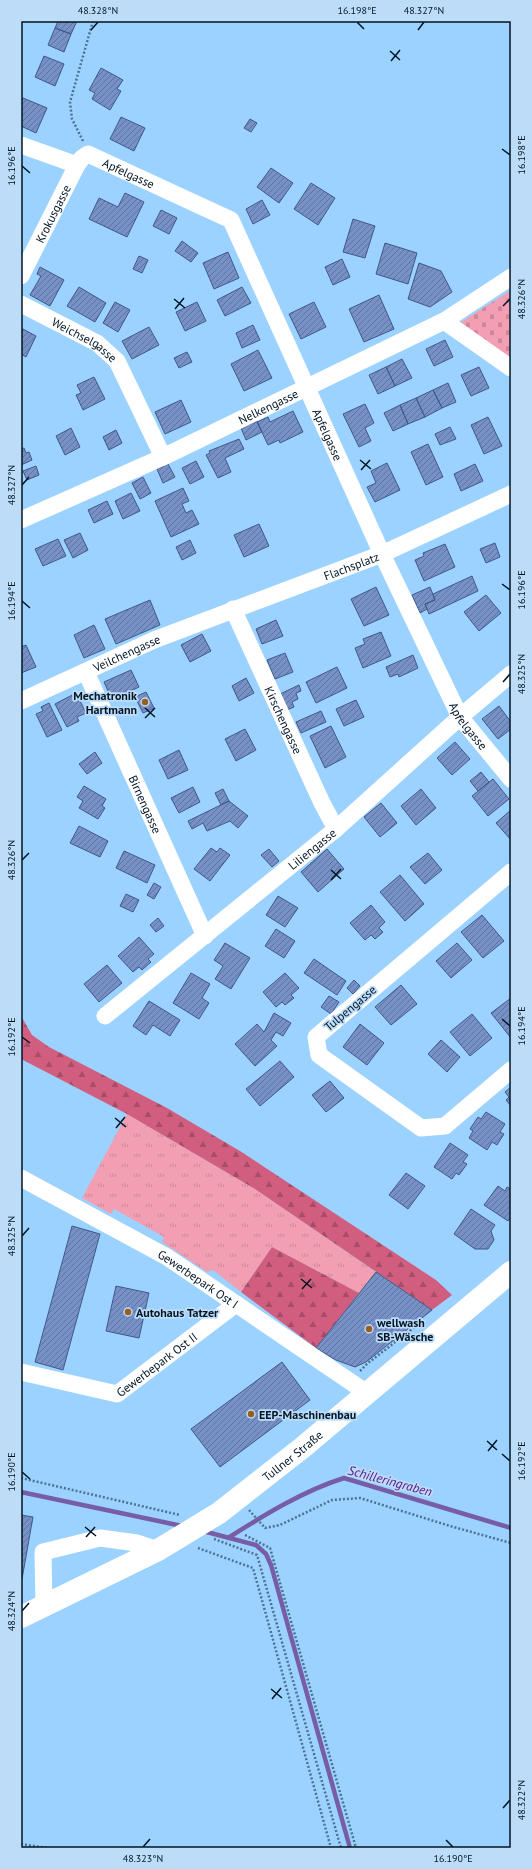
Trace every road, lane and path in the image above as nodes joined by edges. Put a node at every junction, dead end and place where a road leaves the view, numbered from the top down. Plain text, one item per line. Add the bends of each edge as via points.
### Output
1 (93, 21) edge
2 (21, 145) edge
3 (83, 159) junction
4 (21, 276) edge
5 (509, 278) edge
6 (21, 304) edge
7 (444, 321) junction
8 (511, 368) edge
9 (305, 387) junction
10 (163, 457) junction
11 (511, 494) edge
12 (21, 520) edge
13 (382, 554) junction
14 (233, 609) junction
15 (86, 672) junction
16 (511, 674) edge
17 (21, 701) edge
18 (460, 717) junction
19 (511, 779) edge
20 (336, 829) junction
21 (511, 872) edge
22 (205, 936) junction
23 (105, 1016) dead end
24 (511, 1070) edge
25 (21, 1178) edge
26 (508, 1278) edge
27 (236, 1304) junction
28 (21, 1372) edge
29 (367, 1393) junction
30 (21, 1478) edge
31 (239, 1498) junction
32 (213, 1524) junction
33 (245, 1536) dead end
34 (511, 1543) edge
35 (174, 1547) junction
36 (44, 1607) junction
37 (21, 1617) edge
38 (21, 1844) edge
39 (47, 1848) edge
40 (331, 1848) edge
41 (341, 1848) edge
42 (356, 1848) edge

1 - 3 path via 70,102
2 - 3 street, Apfelgasse
3 - 4 street, Krokusgasse
3 - 9 street, Apfelgasse via 231,220
5 - 7 street, Nelkengasse
6 - 10 street, Weichselgasse via 97,343 117,361
7 - 8 street
7 - 9 street, Nelkengasse
9 - 10 street, Nelkengasse
9 - 13 street, Apfelgasse
10 - 12 street, Nelkengasse
11 - 13 street, Flachsplatz
13 - 14 street, Flachsplatz
13 - 18 street, Apfelgasse
14 - 15 street, Veilchengasse via 154,640
14 - 20 street, Kirschengasse via 322,804
15 - 17 street, Veilchengasse
15 - 22 street, Birnengasse
16 - 18 street, Liliengasse
18 - 19 street, Apfelgasse
18 - 20 street, Liliengasse
20 - 22 street, Liliengasse
21 - 24 street, Tulpengasse via 316,1037 319,1055 421,1128 445,1126
22 - 23 street, Liliengasse
25 - 27 street, Gewerbepark Ost I via 167,1257
26 - 29 main road, Tullner Straße
27 - 28 street, Gewerbepark Ost II via 117,1394
27 - 29 street, Gewerbepark Ost I
29 - 31 main road, Tullner Straße
30 - 32 path
31 - 32 main road, Tullner Straße
31 - 34 path via 264,1528 280,1525 332,1500 360,1498
32 - 35 main road, Tullner Straße
32 - 41 path via 257,1554
33 - 42 path via 270,1548
35 - 36 main road, Tullner Straße
35 - 36 street via 100,1538 43,1552
35 - 40 path via 199,1548 253,1568
36 - 37 main road, Tullner Straße
38 - 39 path

